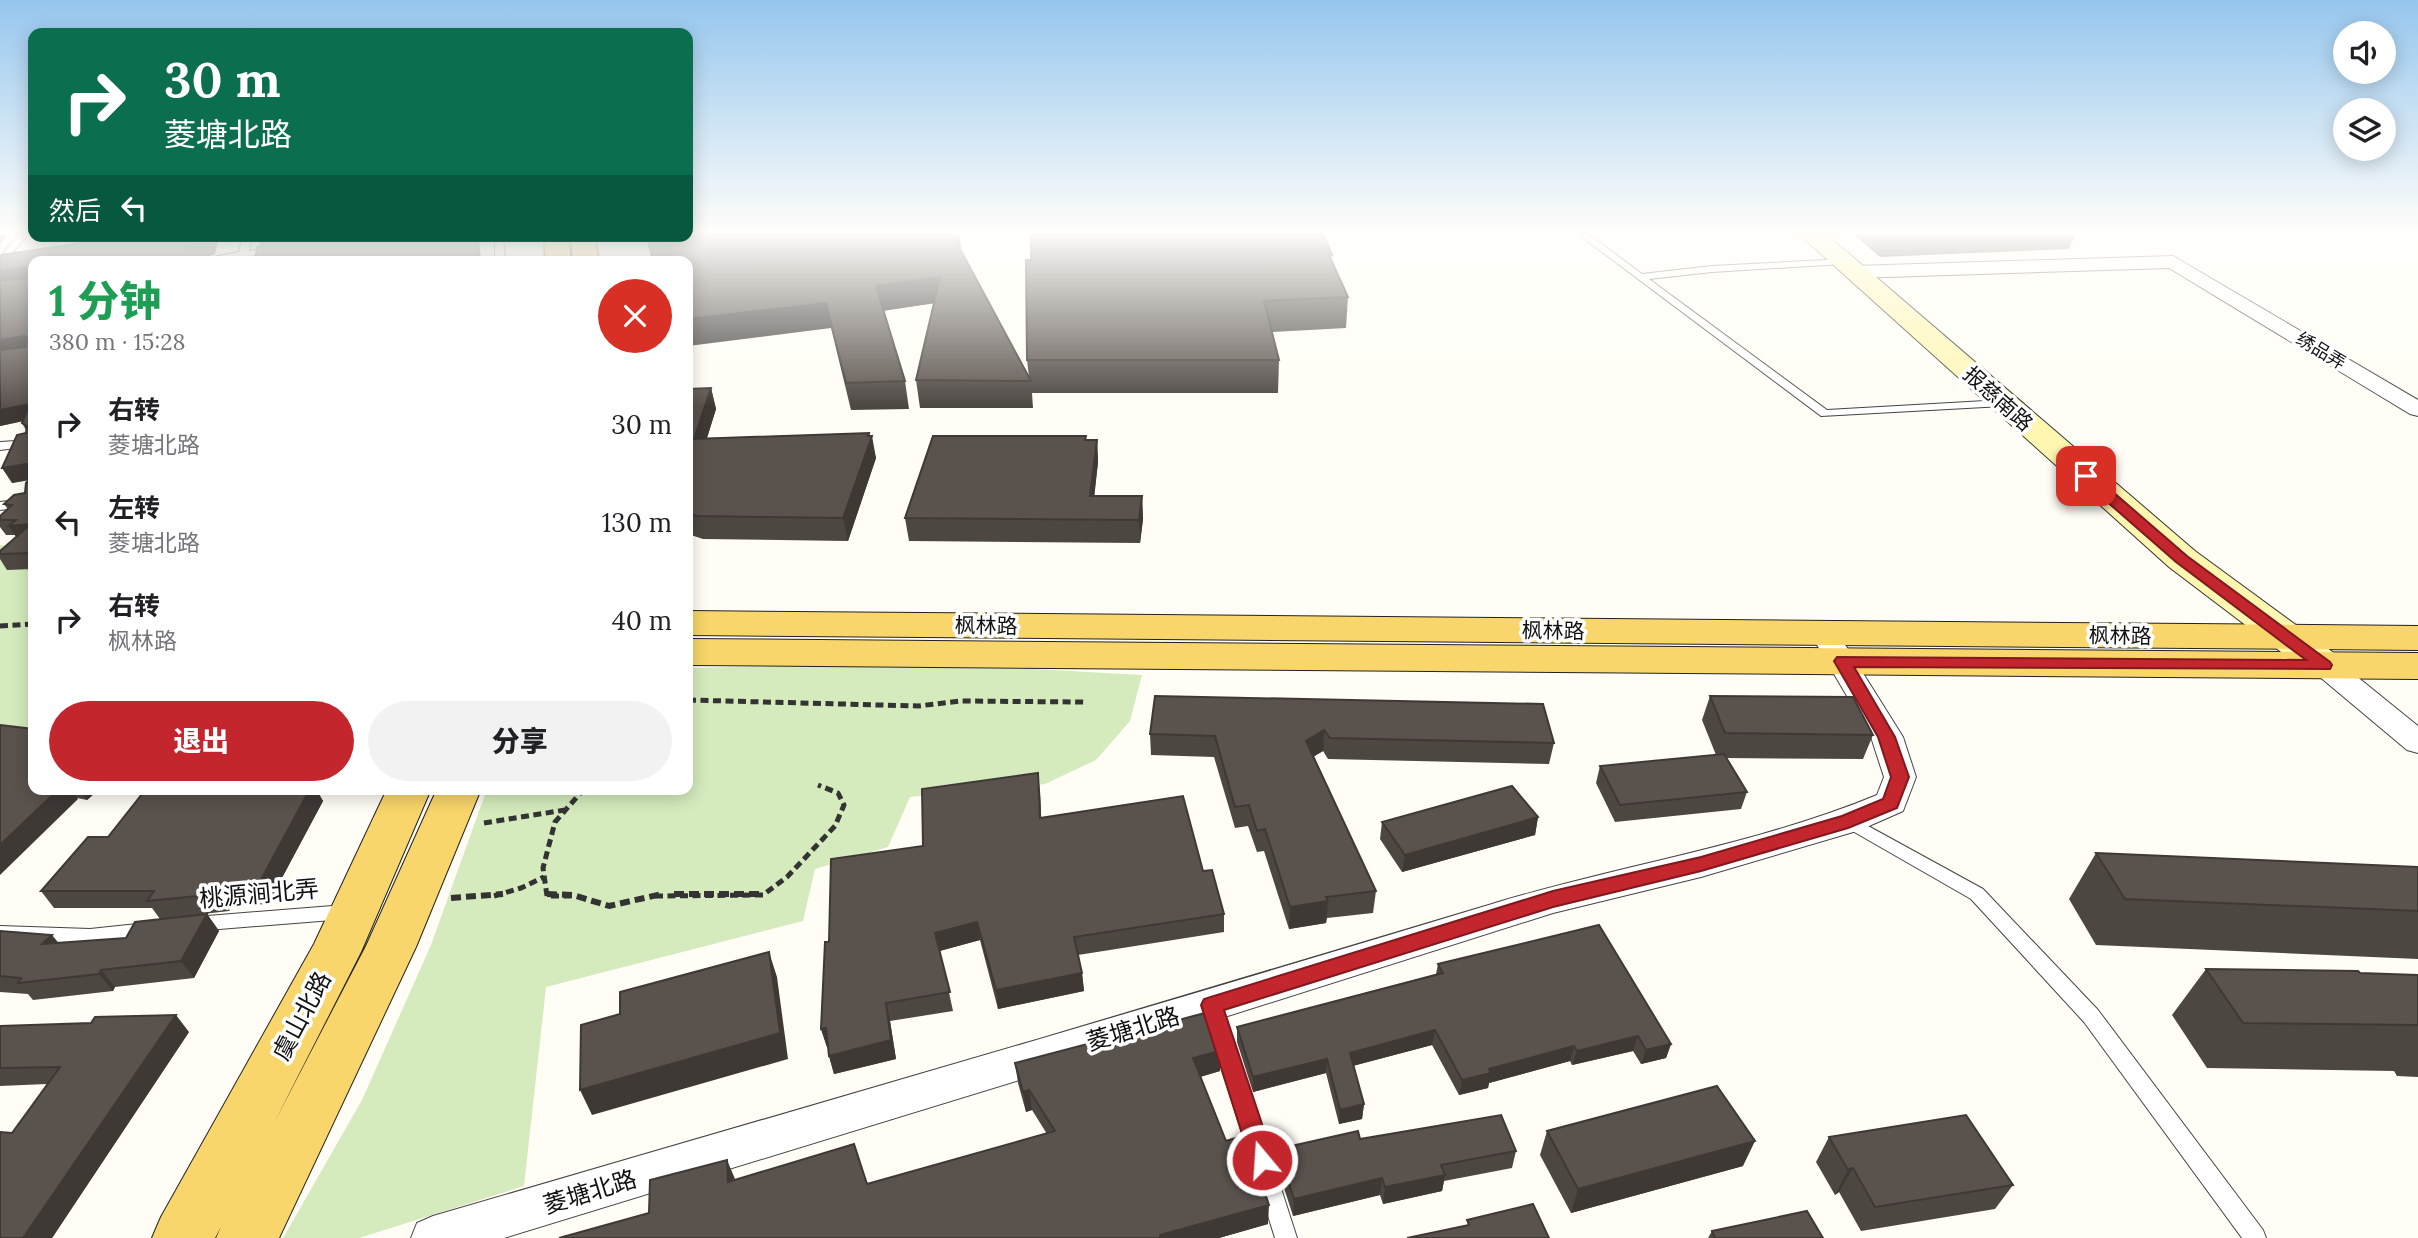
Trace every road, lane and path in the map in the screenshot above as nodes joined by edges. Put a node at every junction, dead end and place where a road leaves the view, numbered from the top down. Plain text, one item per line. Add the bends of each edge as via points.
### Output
1 (1662, 292) edge
2 (1877, 292) edge
3 (2223, 292) edge
4 (2003, 403) junction
5 (2418, 409) edge
6 (28, 443) edge
7 (0, 446) edge
8 (28, 503) edge
9 (0, 506) edge
10 (693, 623) edge
11 (28, 624) edge
12 (0, 626) edge
13 (2284, 638) junction
14 (2418, 638) edge
15 (1833, 647) junction
16 (693, 652) edge
17 (2324, 665) junction
18 (2418, 666) edge
19 (693, 700) edge
20 (1084, 702) dead end
21 (2418, 742) edge
22 (818, 785) dead end
23 (579, 795) edge
24 (437, 802) edge
25 (565, 810) junction
26 (1848, 821) junction
27 (544, 877) junction
28 (412, 898) junction
29 (354, 912) junction
30 (0, 933) edge
31 (1212, 1005) junction
32 (183, 1238) edge
33 (247, 1238) edge
34 (433, 1238) edge
35 (1286, 1238) edge
36 (2255, 1238) edge

1 - 4 lane via 1825,414
2 - 4 street, 报慈南路
3 - 5 street, 绣品弄
4 - 13 street, 报慈南路 via 2182,559
6 - 7 lane
8 - 9 lane
10 - 15 main road, 枫林路
11 - 12 path
13 - 14 main road, 枫林路
13 - 15 main road, 枫林路
13 - 17 street, 报慈南路
15 - 16 main road, 枫林路
15 - 17 main road, 枫林路
15 - 26 street, 菱塘北路 via 1886,737 1900,777 1891,803
17 - 18 main road, 枫林路
17 - 21 street, 报慈南路
19 - 20 path via 918,706 960,701
22 - 27 path via 838,793 844,805 835,826 788,877 763,895 663,894 609,906 573,895 547,896
23 - 25 path
24 - 25 path via 509,820
24 - 28 main road
24 - 29 main road, 虞山北路
25 - 27 path via 555,822
26 - 31 street, 菱塘北路 via 1701,864 1553,899
26 - 36 lane via 1977,894 2091,1016
27 - 28 path via 518,892 484,899
28 - 33 main road
29 - 30 lane, 桃源涧北弄 via 90,936
29 - 32 main road, 虞山北路
31 - 34 street, 菱塘北路
31 - 35 lane

